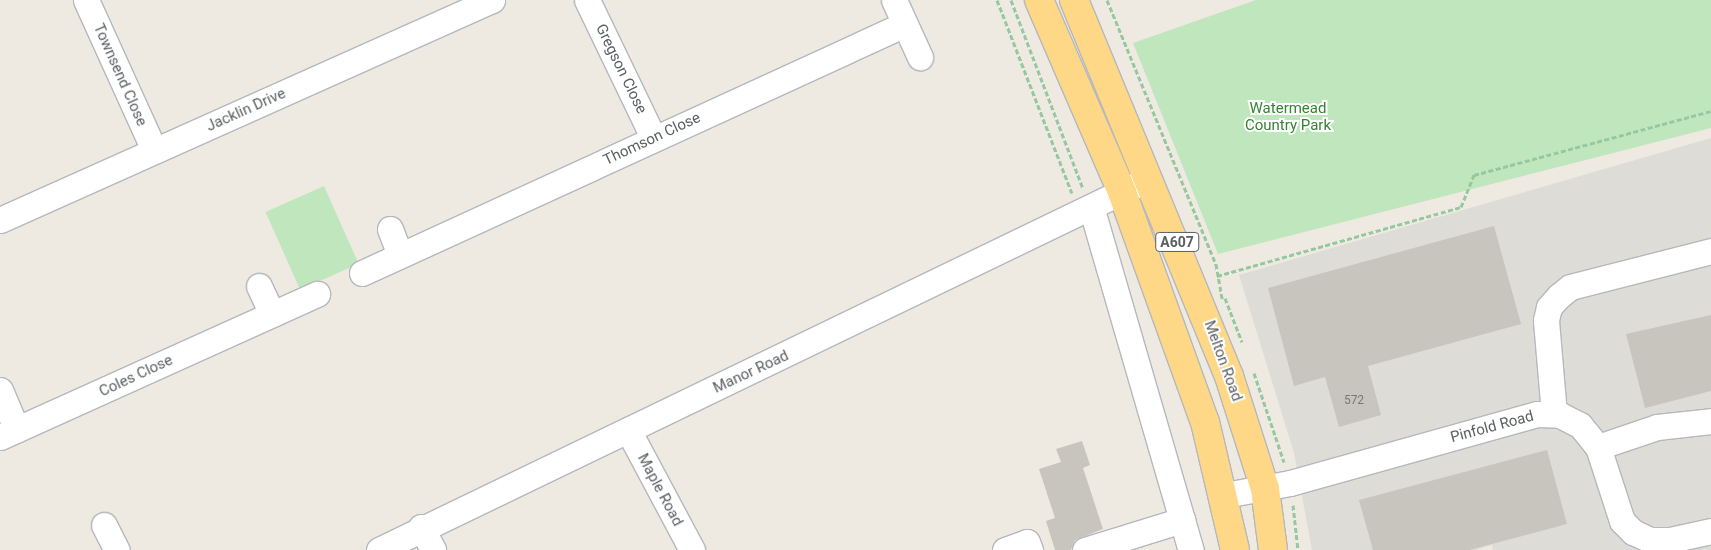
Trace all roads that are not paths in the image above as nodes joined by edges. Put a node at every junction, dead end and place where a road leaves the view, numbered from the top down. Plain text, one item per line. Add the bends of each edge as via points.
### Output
1 (86, 0) edge
2 (587, 0) edge
3 (894, 0) edge
4 (1039, 0) edge
5 (1074, 0) edge
6 (484, 2) edge
7 (905, 24) junction
8 (920, 57) dead end
9 (654, 138) junction
10 (154, 150) junction
11 (1152, 178) junction
12 (1122, 192) junction
13 (1087, 212) junction
14 (0, 220) edge
15 (390, 229) dead end
16 (1711, 251) edge
17 (400, 255) junction
18 (362, 273) dead end
19 (259, 286) dead end
20 (317, 294) dead end
21 (272, 314) junction
22 (0, 390) edge
23 (1554, 414) junction
24 (1711, 421) edge
25 (628, 430) junction
26 (9, 434) edge
27 (1598, 447) junction
28 (1265, 489) junction
29 (1226, 495) junction
30 (1182, 520) junction
31 (104, 525) dead end
32 (422, 527) junction
33 (1711, 531) edge
34 (117, 550) edge
35 (379, 550) edge
36 (433, 550) edge
37 (692, 550) edge
38 (1005, 550) edge
39 (1030, 550) edge
40 (1085, 550) edge
41 (1191, 550) edge
42 (1235, 550) edge
43 (1273, 550) edge

1 - 10 street, Townsend Close
2 - 9 street, Gregson Close
3 - 7 street
4 - 12 highway, A607
5 - 11 highway, Melton Road / A607
6 - 10 street, Jacklin Drive
7 - 8 street
7 - 9 street, Thomson Close
9 - 17 street, Thomson Close
10 - 14 street, Jacklin Drive
11 - 12 street
11 - 28 highway, Melton Road / A607 via 1229,376
12 - 13 street, Manor Road
12 - 29 highway, A607 via 1205,422
13 - 25 street, Manor Road
13 - 30 street
15 - 17 street
16 - 23 street via 1570,287 1548,307 1546,320
17 - 18 street, Thomson Close
19 - 21 street
20 - 21 street, Coles Close
21 - 26 street, Coles Close
22 - 26 street
23 - 27 street, Pinfold Road via 1580,425
23 - 28 street, Pinfold Road via 1536,414
24 - 27 street via 1657,427
25 - 32 street, Manor Road
25 - 37 street, Maple Road
27 - 33 street, Pinfold Road via 1622,521 1633,532 1650,540 1670,540
28 - 29 street, Pinfold Road
28 - 43 highway, Melton Road / A607
29 - 42 highway, A607
30 - 40 street
30 - 41 street
31 - 34 street
32 - 35 street, Manor Road
32 - 36 street
38 - 39 street via 1027,542

